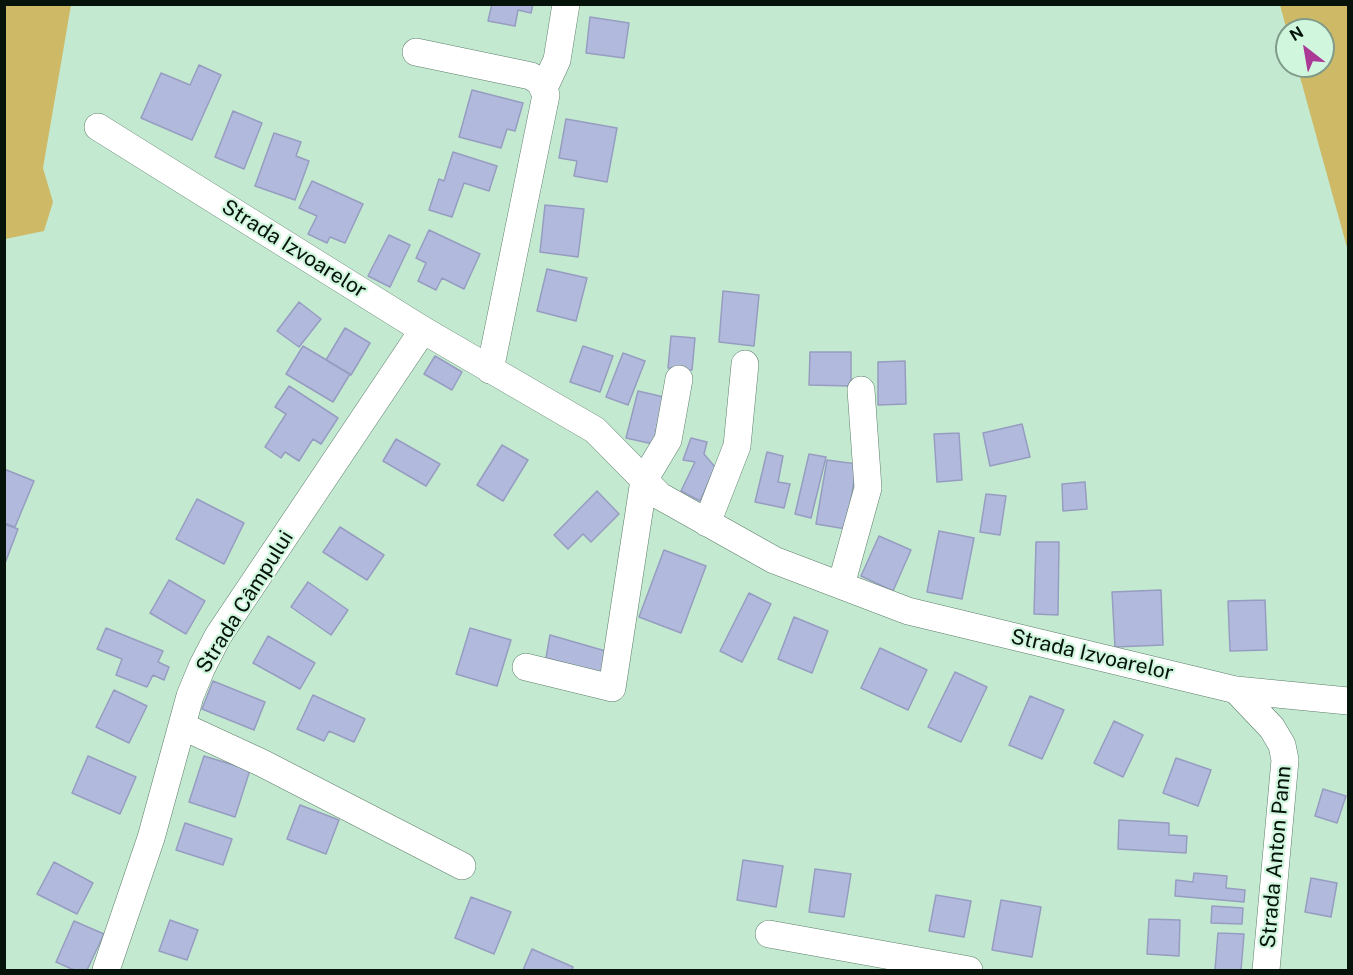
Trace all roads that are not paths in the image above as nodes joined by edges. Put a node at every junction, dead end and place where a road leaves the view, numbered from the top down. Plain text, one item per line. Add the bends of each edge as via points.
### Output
1 (566, 4) edge
2 (416, 52) dead end
3 (544, 88) junction
4 (98, 127) dead end
5 (423, 330) junction
6 (745, 364) dead end
7 (490, 370) junction
8 (679, 379) dead end
9 (861, 390) dead end
10 (644, 480) junction
11 (707, 523) junction
12 (841, 585) junction
13 (526, 667) dead end
14 (1236, 690) junction
15 (1348, 701) edge
16 (182, 726) junction
17 (462, 866) dead end
18 (769, 934) dead end
19 (106, 970) edge
20 (969, 970) edge
21 (1266, 970) edge

1 - 3 street via 557,60
2 - 3 street via 531,76
3 - 7 street via 546,104
4 - 5 street, Strada Izvoarelor
5 - 7 street, Strada Izvoarelor
5 - 16 street, Strada Câmpului via 218,636 190,696
6 - 11 street via 737,446
7 - 10 street, Strada Izvoarelor via 595,430
8 - 10 street via 668,440
9 - 12 street via 868,488
10 - 11 street, Strada Izvoarelor via 660,496
10 - 13 street via 612,688
11 - 12 street, Strada Izvoarelor via 774,560
12 - 14 street, Strada Izvoarelor via 908,611
14 - 15 street, Strada Izvoarelor
14 - 21 street, Strada Anton Pann via 1272,728 1285,760
16 - 17 street
16 - 19 street, Strada Câmpului via 151,838
18 - 20 street

